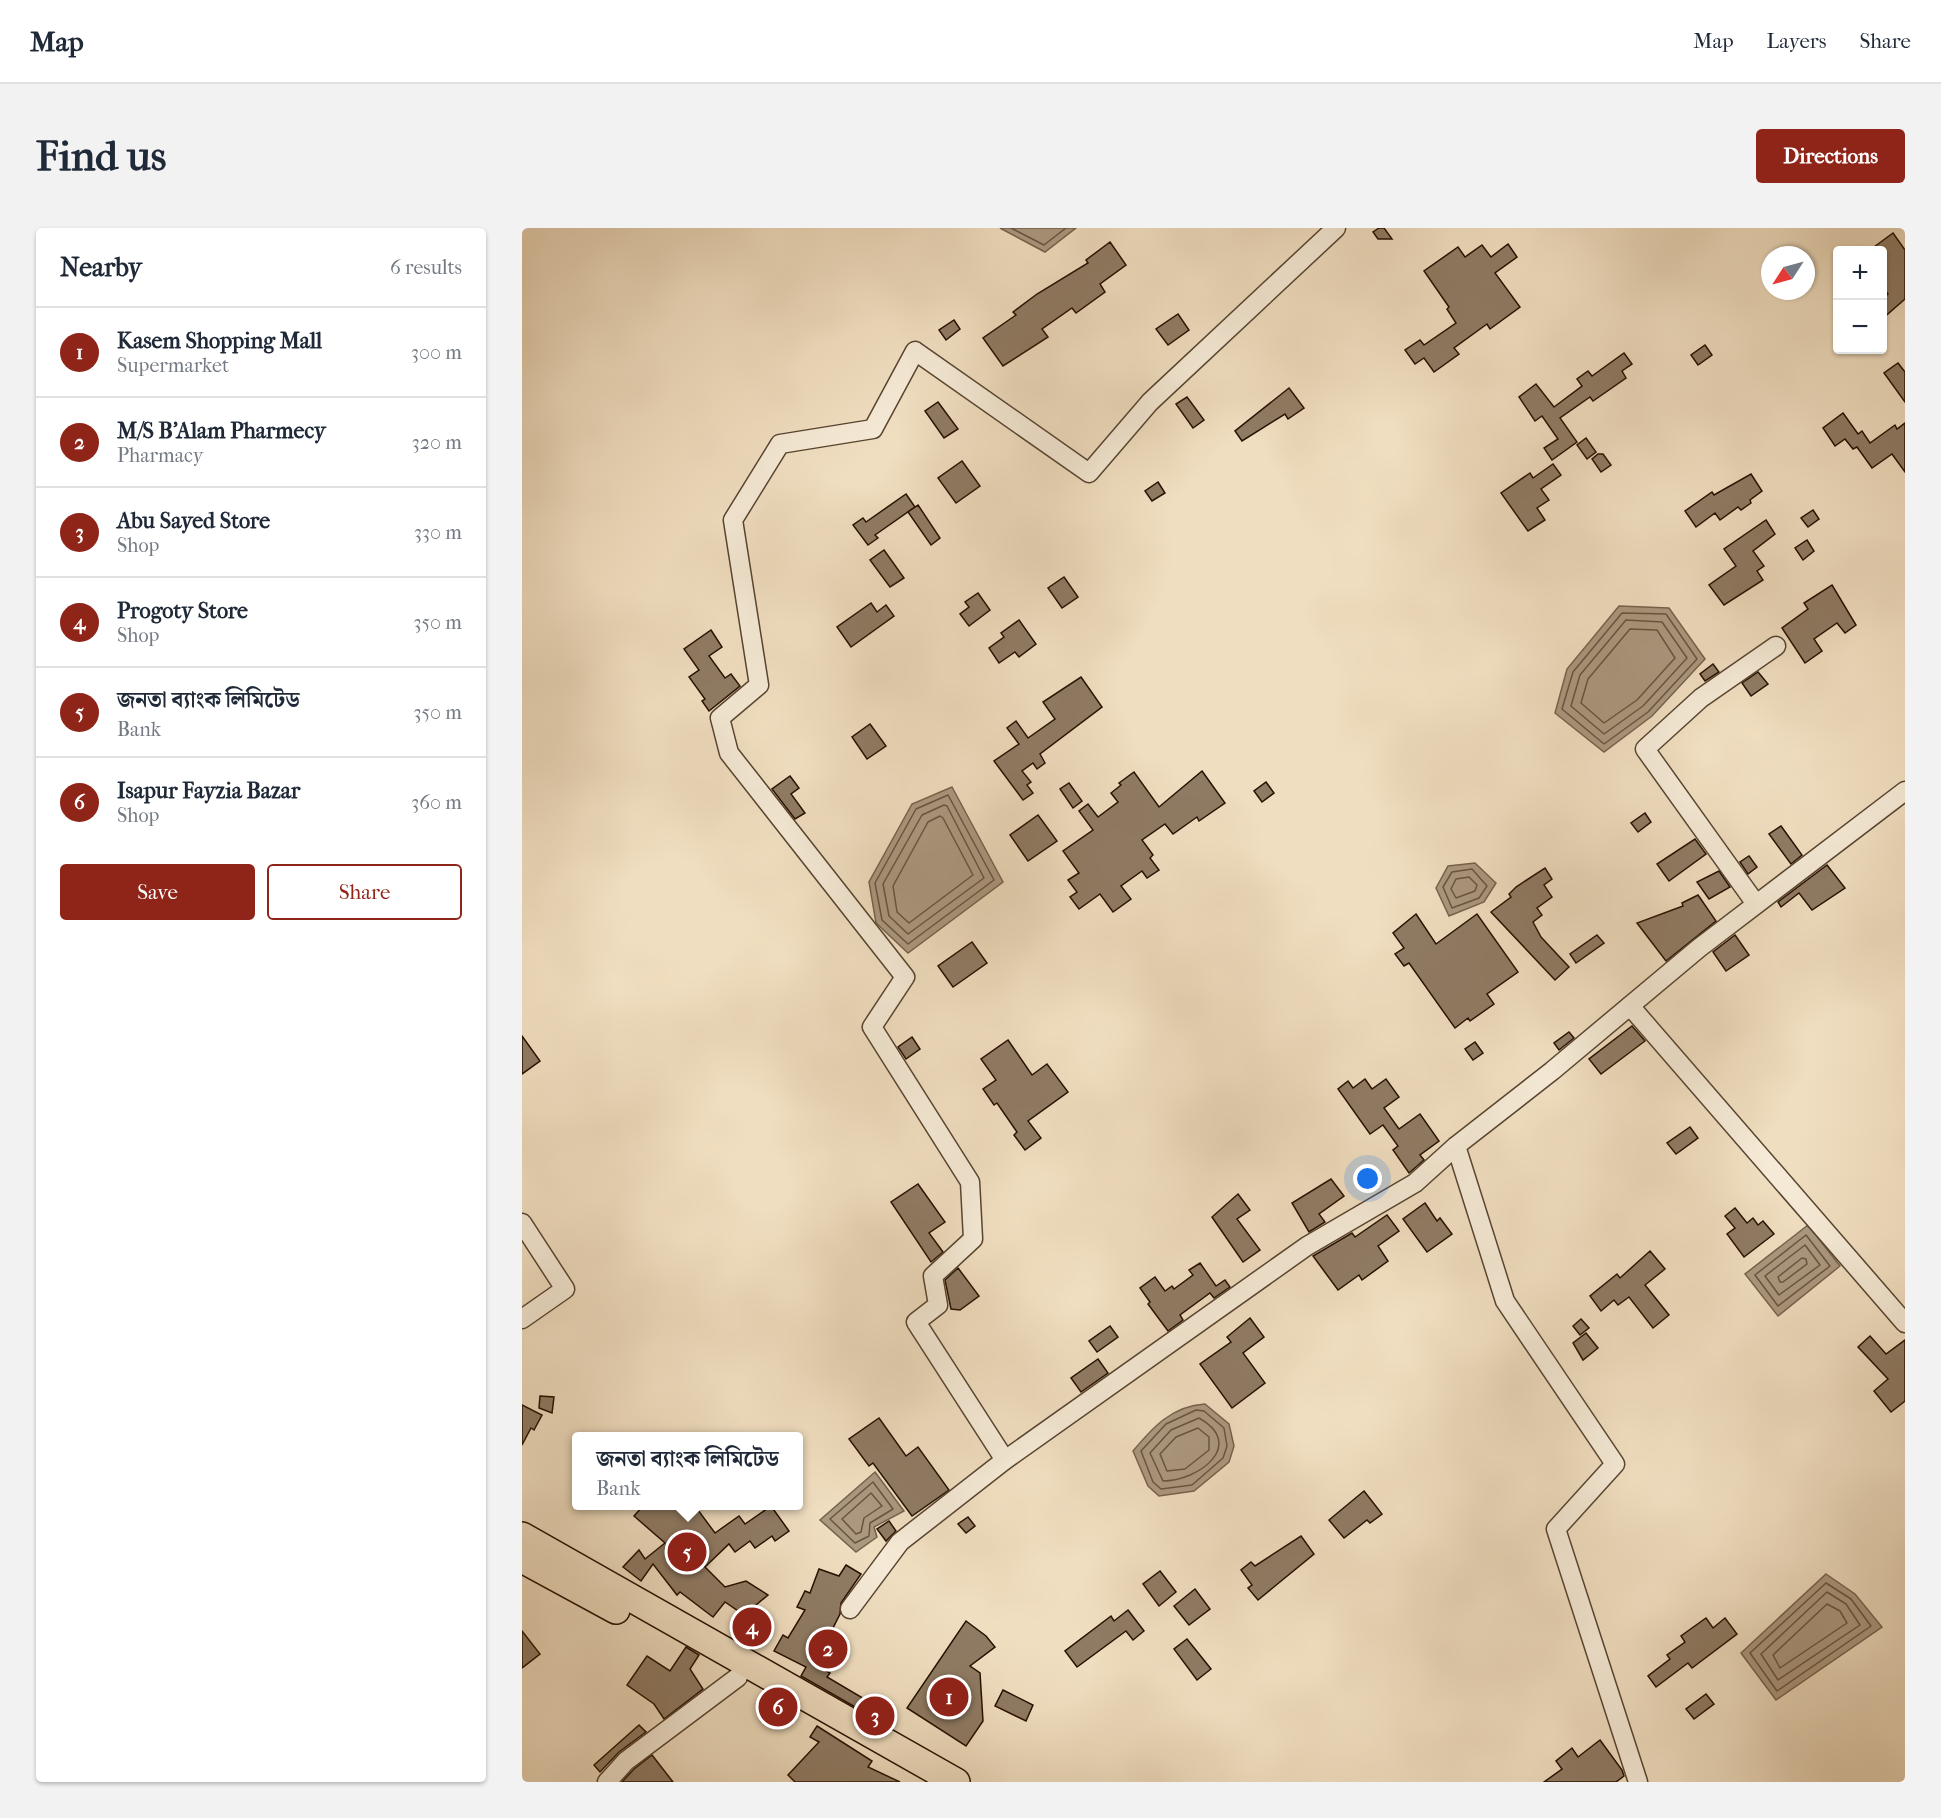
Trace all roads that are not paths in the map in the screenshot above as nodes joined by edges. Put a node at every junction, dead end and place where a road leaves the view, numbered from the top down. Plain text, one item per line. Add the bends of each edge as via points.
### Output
1 (1336, 228) edge
2 (1776, 646) dead end
3 (1905, 791) edge
4 (1756, 904) junction
5 (1630, 1006) junction
6 (1456, 1146) junction
7 (522, 1223) edge
8 (522, 1319) edge
9 (1905, 1323) edge
10 (1005, 1460) junction
11 (522, 1536) edge
12 (522, 1559) edge
13 (850, 1610) dead end
14 (738, 1677) junction
15 (607, 1782) edge
16 (923, 1782) edge
17 (956, 1782) edge
18 (1638, 1782) edge

1 - 10 street via 1150,402 1089,473 915,351 873,429 780,444 733,520 759,685 720,718 729,753 905,977 872,1027 970,1182 973,1239 933,1276 938,1305 916,1322
2 - 4 street via 1701,698 1645,749
3 - 4 street
4 - 5 street
5 - 6 street
5 - 9 street
6 - 10 street via 1415,1184 1307,1246
6 - 18 street via 1505,1301 1615,1464 1556,1529
7 - 8 street via 565,1289
10 - 13 street via 900,1542
11 - 17 highway
12 - 14 highway
14 - 15 street via 626,1761
14 - 16 highway

